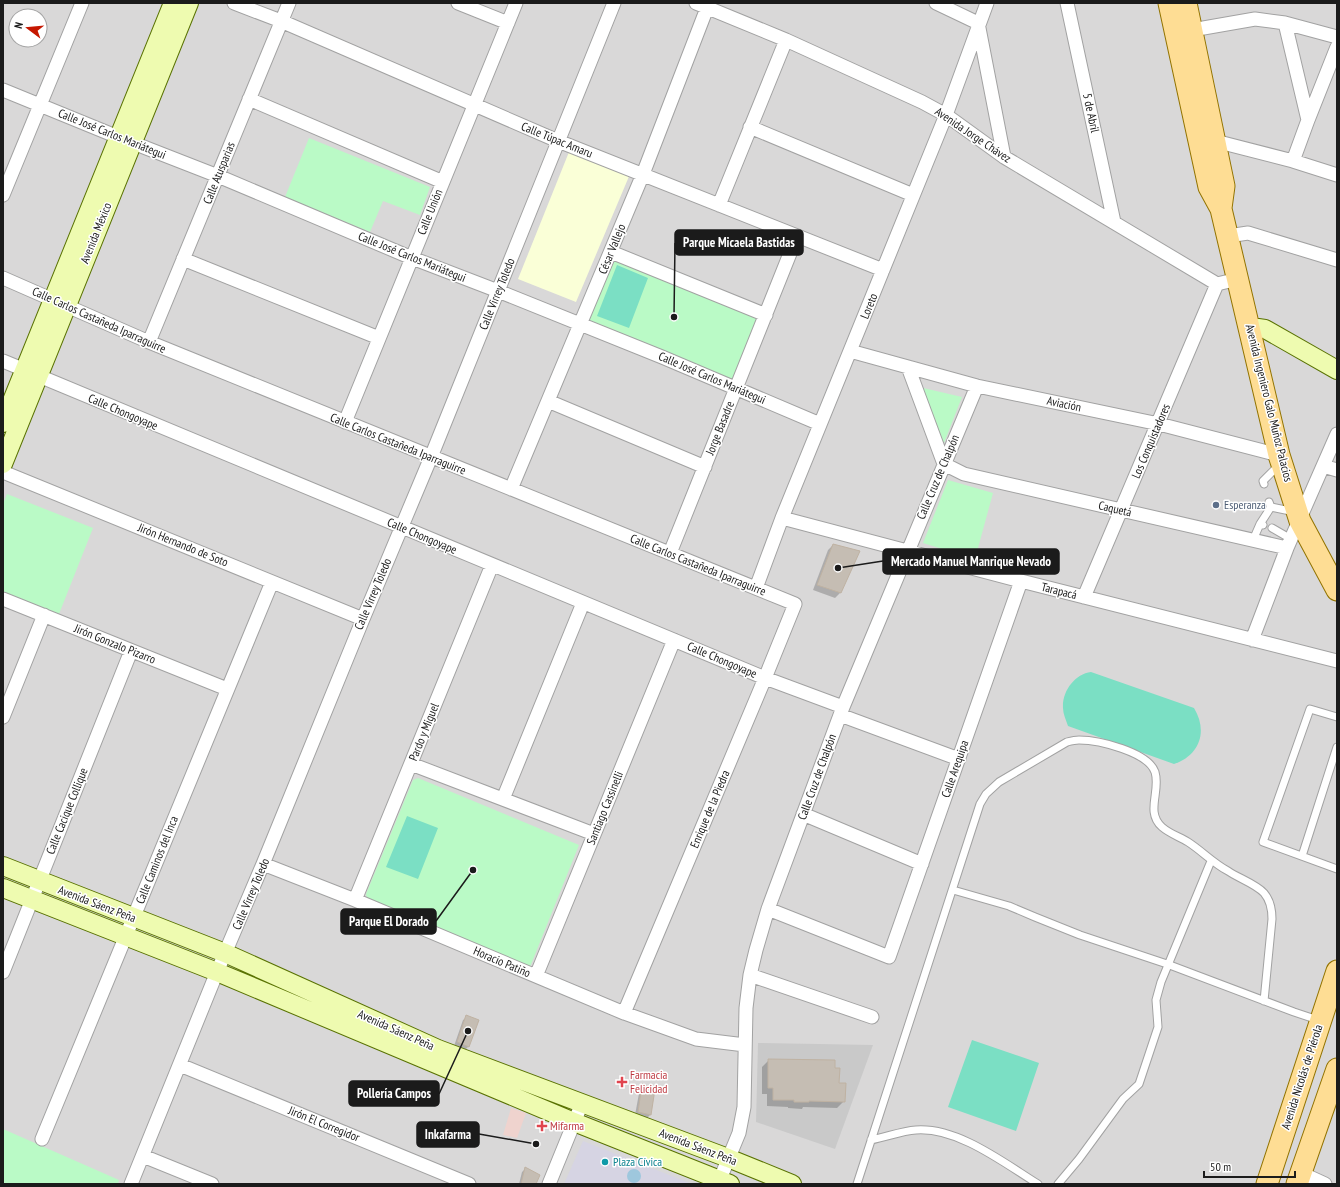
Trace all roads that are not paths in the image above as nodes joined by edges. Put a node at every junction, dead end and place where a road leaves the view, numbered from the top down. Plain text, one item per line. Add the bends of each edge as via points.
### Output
1 (82, 3) edge
2 (173, 3) edge
3 (189, 3) edge
4 (234, 3) edge
5 (289, 3) edge
6 (458, 3) edge
7 (516, 3) edge
8 (614, 3) edge
9 (936, 3) edge
10 (987, 3) edge
11 (1067, 3) edge
12 (1168, 3) edge
13 (1186, 3) edge
14 (702, 5) edge
15 (281, 21) junction
16 (508, 23) junction
17 (978, 23) junction
18 (1285, 23) junction
19 (1192, 30) junction
20 (1337, 37) edge
21 (786, 40) junction
22 (1337, 47) edge
23 (3, 90) edge
24 (249, 99) junction
25 (40, 105) junction
26 (475, 105) junction
27 (946, 115) junction
28 (1308, 120) junction
29 (750, 127) junction
30 (125, 140) junction
31 (1215, 140) junction
32 (558, 141) junction
33 (1004, 157) junction
34 (1293, 161) junction
35 (643, 174) junction
36 (1337, 175) edge
37 (218, 176) junction
38 (443, 182) junction
39 (3, 195) edge
40 (913, 195) junction
41 (719, 205) junction
42 (1221, 209) junction
43 (1114, 222) junction
44 (797, 236) junction
45 (1228, 236) junction
46 (610, 252) junction
47 (412, 258) junction
48 (183, 259) junction
49 (1337, 260) edge
50 (883, 270) junction
51 (3, 278) edge
52 (1238, 280) junction
53 (1218, 284) junction
54 (498, 291) junction
55 (60, 302) junction
56 (766, 315) junction
57 (581, 324) junction
58 (1250, 330) junction
59 (379, 338) junction
60 (150, 342) junction
61 (850, 351) junction
62 (3, 361) edge
63 (908, 367) junction
64 (1337, 370) edge
65 (31, 374) junction
66 (977, 386) junction
67 (736, 389) junction
68 (548, 401) junction
69 (3, 422) edge
70 (345, 422) junction
71 (820, 424) junction
72 (1159, 424) junction
73 (1337, 434) edge
74 (431, 457) junction
75 (1280, 459) junction
76 (3, 464) edge
77 (944, 464) junction
78 (1323, 466) junction
79 (705, 467) junction
80 (1337, 470) edge
81 (3, 472) edge
82 (1264, 484) dead end
83 (511, 489) junction
84 (1121, 511) junction
85 (782, 518) junction
86 (401, 527) junction
87 (1272, 528) dead end
88 (1294, 530) junction
89 (1252, 540) junction
90 (907, 551) junction
91 (670, 554) junction
92 (492, 565) junction
93 (1021, 581) junction
94 (272, 582) junction
95 (756, 588) junction
96 (1337, 590) edge
97 (1084, 597) junction
98 (3, 599) edge
99 (583, 603) junction
100 (795, 604) joint
101 (44, 616) junction
102 (363, 619) junction
103 (674, 640) junction
104 (1252, 640) junction
105 (131, 651) junction
106 (1337, 661) edge
107 (765, 678) junction
108 (227, 690) junction
109 (841, 711) junction
110 (3, 717) edge
111 (1337, 717) edge
112 (1337, 747) edge
113 (959, 759) junction
114 (411, 764) junction
115 (503, 799) junction
116 (803, 814) junction
117 (594, 834) junction
118 (1302, 856) junction
119 (1211, 861) junction
120 (263, 864) junction
121 (922, 864) junction
122 (3, 866) edge
123 (1337, 869) edge
124 (40, 881) junction
125 (3, 888) edge
126 (953, 890) junction
127 (32, 900) junction
128 (355, 900) junction
129 (768, 909) junction
130 (133, 918) junction
131 (126, 936) junction
132 (225, 953) junction
133 (1167, 964) junction
134 (1337, 971) edge
135 (3, 972) edge
136 (217, 972) junction
137 (750, 975) junction
138 (536, 976) junction
139 (1264, 1001) junction
140 (624, 1013) junction
141 (872, 1017) dead end
142 (1320, 1021) junction
143 (745, 1045) junction
144 (180, 1065) junction
145 (1337, 1069) edge
146 (582, 1103) junction
147 (574, 1122) junction
148 (42, 1139) dead end
149 (872, 1140) junction
150 (143, 1156) junction
151 (728, 1158) junction
152 (1300, 1178) edge
153 (723, 1182) edge
154 (131, 1184) edge
155 (212, 1184) edge
156 (468, 1184) edge
157 (549, 1184) edge
158 (792, 1184) edge
159 (857, 1184) edge
160 (1038, 1184) edge
161 (1058, 1184) edge
162 (1266, 1184) edge
163 (1325, 1184) edge

1 - 25 street
2 - 30 street, Avenida México
3 - 30 street, Avenida México
4 - 15 street, Calle Túpac Amaru
5 - 15 street, Calle Atusparias
6 - 16 street
7 - 16 street, Calle Unión
8 - 32 street, Calle Virrey Toledo
9 - 17 street
10 - 17 street, Loreto
11 - 43 street, 5 de Abril
12 - 42 main road, Avenida Ingeniero Galo Muñoz Palacios via 1209,187
13 - 19 main road, Avenida Ingeniero Galo Muñoz Palacios
14 - 21 street, Avenida Jorge Chávez
14 - 35 street, César Vallejo
15 - 24 street, Calle Atusparias
15 - 26 street, Calle Túpac Amaru
16 - 26 street, Calle Unión
17 - 27 street, Loreto
17 - 33 street
18 - 19 street via 1255,19
18 - 20 street
18 - 28 street
19 - 31 main road, Avenida Ingeniero Galo Muñoz Palacios
21 - 27 street, Avenida Jorge Chávez
21 - 29 street
22 - 28 street
23 - 25 street, Calle José Carlos Mariátegui
24 - 37 street, Calle Atusparias
24 - 38 street
25 - 30 street, Calle José Carlos Mariátegui
25 - 39 street
26 - 32 street, Calle Túpac Amaru
26 - 38 street, Calle Unión
27 - 33 street, Avenida Jorge Chávez
27 - 40 street, Loreto
28 - 34 street
29 - 40 street
29 - 41 street
30 - 37 street, Calle José Carlos Mariátegui
30 - 55 street, Avenida México
31 - 34 street
31 - 42 main road, Avenida Ingeniero Galo Muñoz Palacios via 1224,186
32 - 35 street, Calle Túpac Amaru
32 - 54 street, Calle Virrey Toledo
33 - 43 street, Avenida Jorge Chávez
34 - 36 street
35 - 41 street, Calle Túpac Amaru
35 - 46 street, César Vallejo
37 - 47 street, Calle José Carlos Mariátegui
37 - 48 street, Calle Atusparias
38 - 47 street, Calle Unión
40 - 50 street, Loreto
41 - 44 street, Calle Túpac Amaru
42 - 45 main road, Avenida Ingeniero Galo Muñoz Palacios
43 - 53 street, Avenida Jorge Chávez
44 - 50 street, Calle Túpac Amaru
44 - 56 street, Jorge Basadre
45 - 49 street via 1248,233
45 - 52 main road, Avenida Ingeniero Galo Muñoz Palacios
46 - 56 street
46 - 57 street, César Vallejo
47 - 54 street, Calle José Carlos Mariátegui
47 - 59 street, Calle Unión
48 - 59 street
48 - 60 street, Calle Atusparias
50 - 61 street, Loreto
51 - 55 street, Calle Carlos Castañeda Iparraguirre
52 - 53 street
52 - 58 main road, Avenida Ingeniero Galo Muñoz Palacios
53 - 72 street, Los Conquistadores
54 - 57 street, Calle José Carlos Mariátegui
54 - 74 street, Calle Virrey Toledo
55 - 60 street, Calle Carlos Castañeda Iparraguirre
55 - 65 street, Avenida México
56 - 67 street, Jorge Basadre
57 - 67 street, Calle José Carlos Mariátegui
57 - 68 street, César Vallejo
58 - 64 street via 1265,329
58 - 75 main road, Avenida Ingeniero Galo Muñoz Palacios
59 - 70 street, Calle Unión
60 - 70 street, Calle Carlos Castañeda Iparraguirre
61 - 63 street, Aviación
61 - 71 street, Loreto
62 - 65 street, Calle Chongoyape
63 - 66 street, Aviación
63 - 77 street
65 - 69 street, Avenida México
65 - 76 street, Avenida México
65 - 86 street, Calle Chongoyape
66 - 72 street, Aviación
66 - 77 street, Calle Cruz de Chalpón
67 - 71 street, Calle José Carlos Mariátegui
67 - 79 street, Jorge Basadre
68 - 79 street
68 - 83 street, César Vallejo
70 - 74 street, Calle Carlos Castañeda Iparraguirre
71 - 85 street, Loreto
72 - 75 street, Aviación
72 - 84 street, Los Conquistadores
73 - 78 street
74 - 83 street, Calle Carlos Castañeda Iparraguirre
74 - 86 street, Calle Virrey Toledo
75 - 82 lane via 1263,481
75 - 88 main road, Avenida Ingeniero Galo Muñoz Palacios
77 - 84 street, Caquetá via 964,474
77 - 90 street, Calle Cruz de Chalpón
78 - 80 street
78 - 88 street
79 - 91 street, Jorge Basadre
81 - 94 street, Jirón Hernando de Soto
83 - 91 street, Calle Carlos Castañeda Iparraguirre
84 - 89 street, Caquetá
84 - 97 street, Los Conquistadores
85 - 90 street, Tarapacá
85 - 95 street, Loreto
86 - 92 street, Calle Chongoyape
86 - 102 street, Calle Virrey Toledo
87 - 88 lane
88 - 89 street, Caquetá
88 - 89 lane via 1270,505 1262,525
88 - 96 main road, Avenida Ingeniero Galo Muñoz Palacios
88 - 104 street
90 - 93 street, Tarapacá
90 - 109 street, Calle Cruz de Chalpón
91 - 95 street, Calle Carlos Castañeda Iparraguirre
92 - 99 street, Calle Chongoyape
92 - 114 street, Pardo y Miguel
93 - 97 street, Tarapacá
93 - 113 street, Calle Arequipa
94 - 102 street, Jirón Hernando de Soto
94 - 108 street, Calle Caminos del Inca
95 - 100 street, Calle Carlos Castañeda Iparraguirre
97 - 104 street, Tarapacá
98 - 101 street, Jirón Gonzalo Pizarro
99 - 103 street, Calle Chongoyape
99 - 115 street
100 - 107 street, Enrique de la Piedra
101 - 105 street, Jirón Gonzalo Pizarro
101 - 110 street
102 - 120 street, Calle Virrey Toledo
103 - 107 street, Calle Chongoyape
103 - 117 street, Santiago Cassinelli
104 - 106 street, Tarapacá
105 - 108 street, Jirón Gonzalo Pizarro
105 - 124 street, Calle Cacique Collique
107 - 109 street, Calle Chongoyape
107 - 140 street, Enrique de la Piedra
108 - 130 street, Calle Caminos del Inca
109 - 113 street, Calle Chongoyape
109 - 116 street, Calle Cruz de Chalpón
111 - 118 lane via 1310,709 1262,842
112 - 118 lane
113 - 121 street, Calle Arequipa
114 - 115 street
114 - 128 street, Pardo y Miguel
115 - 117 street
116 - 121 street
116 - 129 street, Calle Cruz de Chalpón
117 - 138 street, Santiago Cassinelli
118 - 123 lane
119 - 126 lane via 1188,842 1162,827 1156,820 1154,812 1157,779 1155,770 1148,763 1133,753 1117,747 1078,740 1059,746 1008,776 986,794 976,813
119 - 133 lane
119 - 139 lane via 1258,887 1269,902 1272,919
120 - 128 street, Horacio Patiño
120 - 132 street, Calle Virrey Toledo
121 - 129 street, Calle Arequipa via 889,957
122 - 124 street, Avenida Sáenz Peña
124 - 127 street, Calle Cacique Collique
124 - 130 street, Avenida Sáenz Peña
125 - 127 street, Avenida Sáenz Peña
126 - 133 lane via 1009,906 1035,918
126 - 149 lane
127 - 131 street, Avenida Sáenz Peña
127 - 135 street, Calle Cacique Collique
128 - 138 street, Horacio Patiño
129 - 137 street, Calle Cruz de Chalpón
130 - 131 street, Calle Caminos del Inca
130 - 132 street, Avenida Sáenz Peña
131 - 136 street, Avenida Sáenz Peña
131 - 148 street, Calle Caminos del Inca
132 - 136 street, Calle Virrey Toledo
132 - 146 street, Avenida Sáenz Peña via 438,1049
133 - 139 lane
133 - 161 lane via 1156,1000 1158,1027 1139,1084 1123,1099
134 - 142 main road, Avenida Nicolás de Piérola
136 - 144 street, Calle Virrey Toledo
136 - 147 street, Avenida Sáenz Peña
137 - 141 street
137 - 143 street, Calle Cruz de Chalpón
138 - 140 street, Horacio Patiño
139 - 142 lane
140 - 143 street, Horacio Patiño via 696,1039
142 - 162 main road, Avenida Nicolás de Piérola
143 - 151 street, Calle Cruz de Chalpón via 744,1108 739,1133
144 - 150 street, Calle Virrey Toledo
144 - 156 street, Jirón El Corregidor
145 - 152 main road
146 - 147 street
146 - 151 street, Avenida Sáenz Peña
147 - 153 street, Avenida Sáenz Peña
147 - 157 street
149 - 159 lane
149 - 160 lane via 917,1130 949,1134 975,1146
150 - 154 street, Calle Virrey Toledo
150 - 155 street
151 - 153 street, Calle Cruz de Chalpón
151 - 158 street, Avenida Sáenz Peña
152 - 163 street

